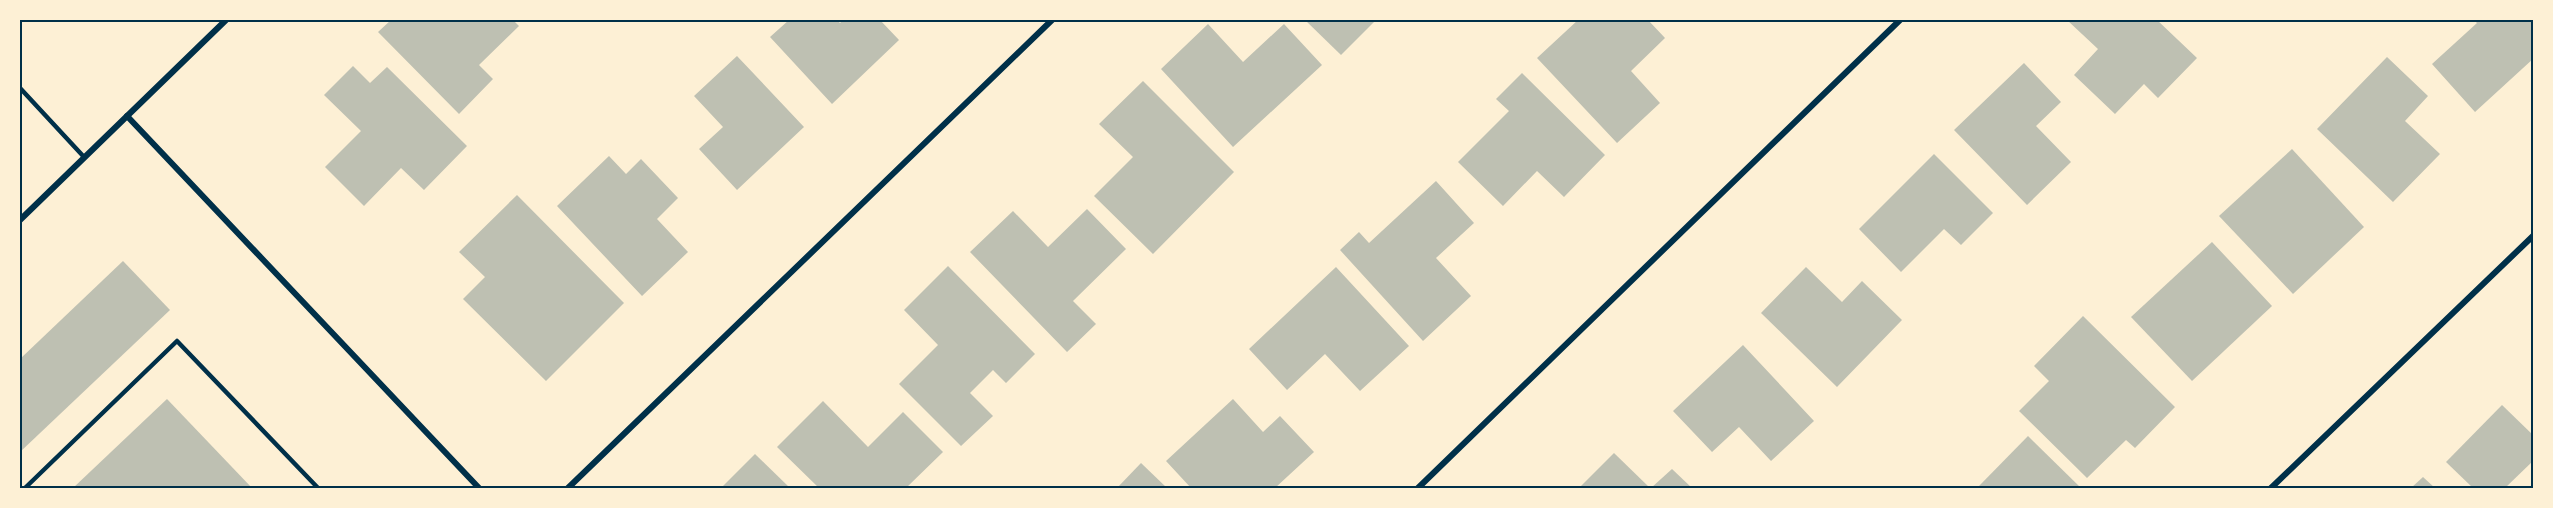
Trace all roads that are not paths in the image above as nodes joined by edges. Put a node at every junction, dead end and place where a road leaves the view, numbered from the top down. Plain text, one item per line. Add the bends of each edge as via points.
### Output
1 (226, 20) edge
2 (1052, 20) edge
3 (1900, 20) edge
4 (20, 88) edge
5 (127, 116) junction
6 (84, 157) junction
7 (20, 220) edge
8 (2534, 235) edge
9 (25, 489) edge
10 (318, 489) edge
11 (479, 489) edge
12 (568, 489) edge
13 (1418, 489) edge
14 (2271, 489) edge

1 - 5 street
2 - 12 street
3 - 13 street
4 - 6 lane
5 - 6 street
5 - 11 street
6 - 7 street
8 - 14 street
9 - 10 lane via 177,341

